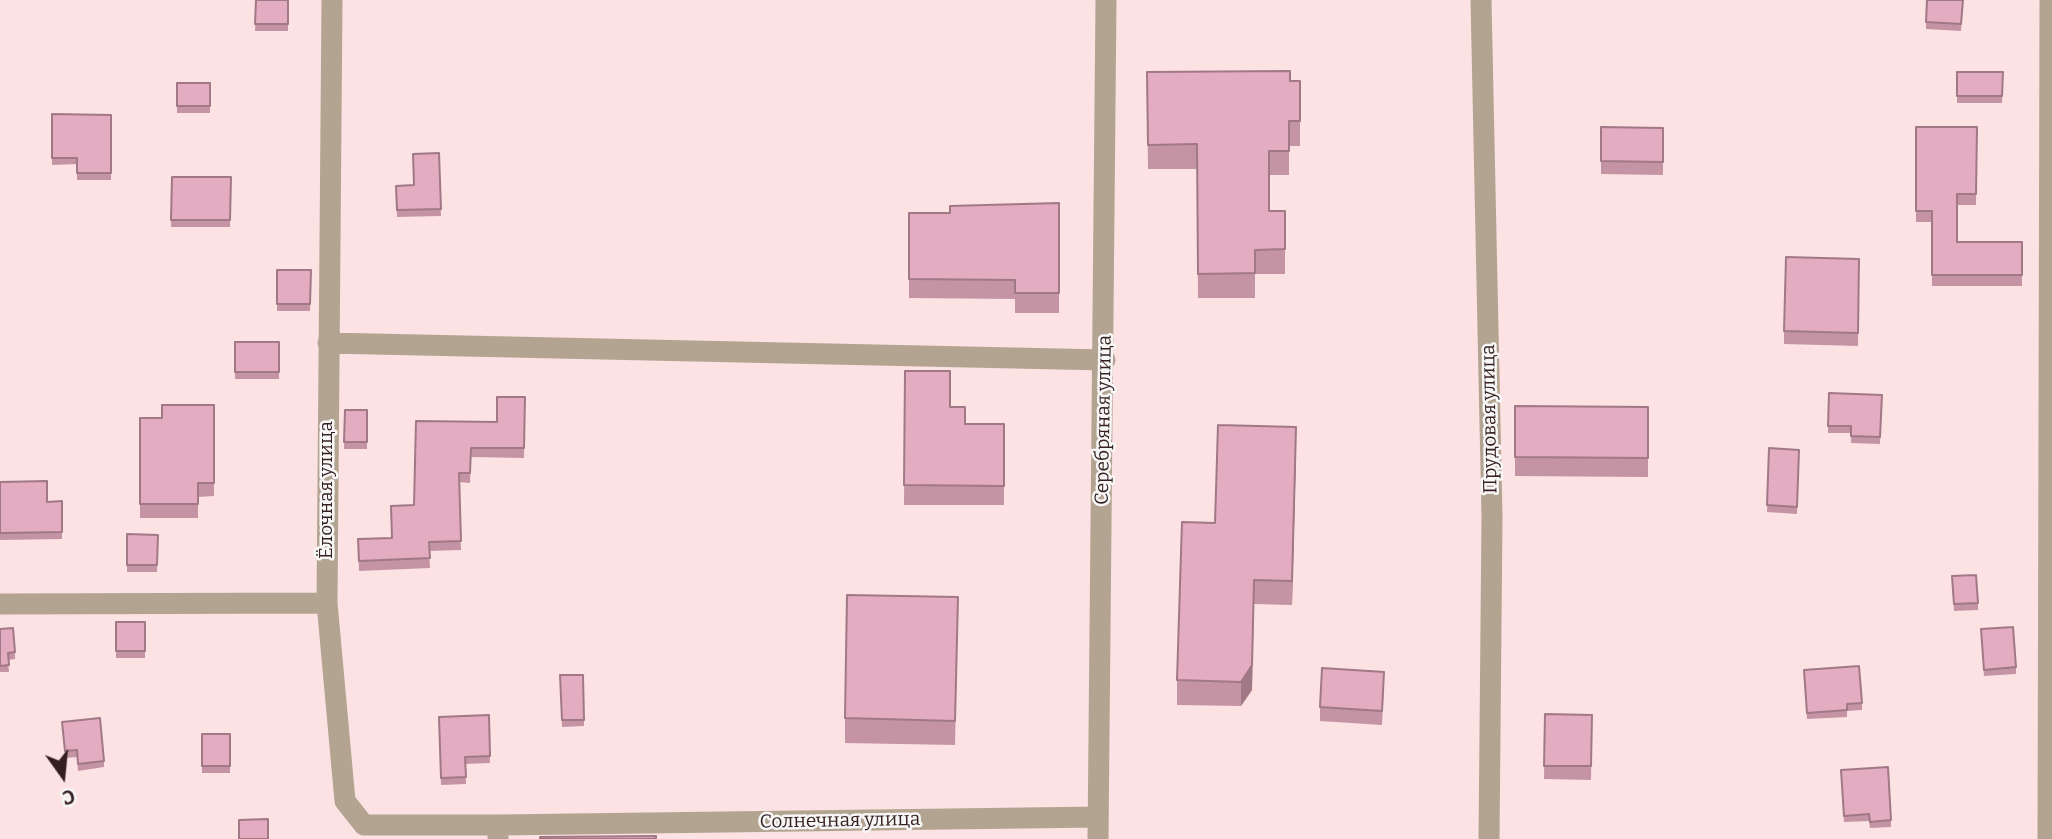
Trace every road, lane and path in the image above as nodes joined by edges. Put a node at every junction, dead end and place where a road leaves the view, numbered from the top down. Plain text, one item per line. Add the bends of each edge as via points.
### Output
1 (332, 0) edge
2 (1106, 0) edge
3 (1481, 0) edge
4 (2050, 0) edge
5 (328, 343) junction
6 (1105, 360) junction
7 (327, 603) junction
8 (0, 604) edge
9 (1098, 817) junction
10 (498, 832) edge
11 (1098, 839) edge
12 (1489, 839) edge
13 (2048, 839) edge

1 - 5 street, Ёлочная улица
2 - 6 street, Серебряная улица
3 - 12 street, Прудовая улица via 1492,517
4 - 13 street
5 - 6 street
5 - 7 street, Ёлочная улица
6 - 9 street, Серебряная улица
7 - 8 street
7 - 10 street, Ёлочная улица via 345,801 364,825
9 - 10 street, Солнечная улица
9 - 11 street, Серебряная улица

